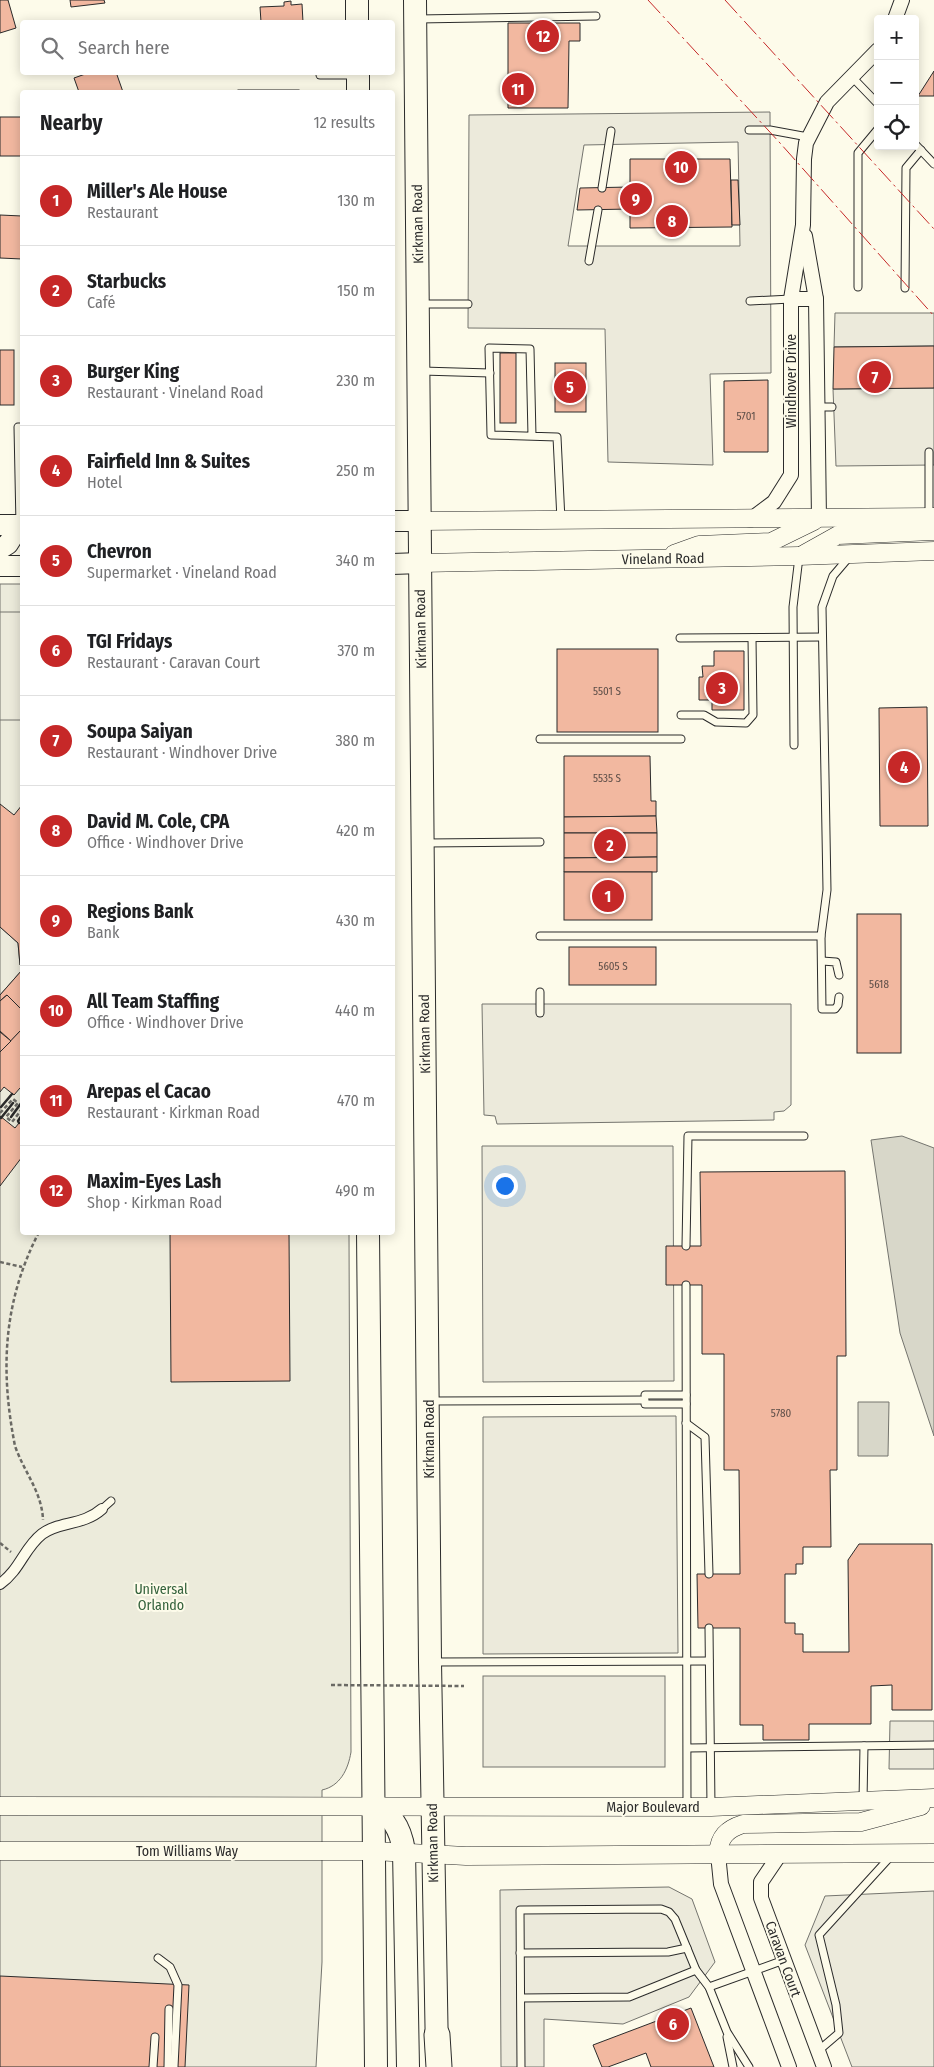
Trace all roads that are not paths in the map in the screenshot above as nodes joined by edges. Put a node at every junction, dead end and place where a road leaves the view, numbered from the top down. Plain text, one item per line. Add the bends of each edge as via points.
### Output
1 (357, 0) edge
2 (902, 0) edge
3 (415, 9) edge
4 (896, 15) edge
5 (596, 16) dead end
6 (357, 20) edge
7 (874, 54) edge
8 (320, 76) dead end
9 (852, 76) junction
10 (358, 80) edge
11 (874, 100) edge
12 (749, 130) dead end
13 (611, 131) dead end
14 (874, 134) edge
15 (808, 137) junction
16 (921, 150) joint
17 (934, 164) edge
18 (602, 188) dead end
19 (598, 210) dead end
20 (803, 225) junction
21 (589, 261) dead end
22 (858, 287) dead end
23 (905, 288) dead end
24 (816, 299) junction
25 (791, 300) junction
26 (750, 301) dead end
27 (418, 304) junction
28 (468, 304) dead end
29 (419, 371) junction
30 (490, 373) junction
31 (818, 407) junction
32 (832, 407) dead end
33 (20, 427) edge
34 (532, 436) junction
35 (929, 452) dead end
36 (819, 519) junction
37 (561, 520) junction
38 (750, 520) junction
39 (420, 521) junction
40 (395, 522) edge
41 (932, 522) edge
42 (14, 525) edge
43 (0, 549) edge
44 (934, 551) edge
45 (851, 554) junction
46 (799, 556) junction
47 (662, 559) junction
48 (420, 563) junction
49 (395, 564) edge
50 (0, 566) edge
51 (20, 566) edge
52 (793, 637) junction
53 (822, 637) junction
54 (680, 638) dead end
55 (752, 638) junction
56 (681, 715) dead end
57 (681, 738) dead end
58 (540, 739) dead end
59 (794, 746) dead end
60 (540, 842) dead end
61 (423, 843) junction
62 (540, 936) dead end
63 (821, 936) junction
64 (822, 961) junction
65 (839, 975) dead end
66 (540, 992) dead end
67 (839, 996) dead end
68 (540, 1013) dead end
69 (804, 1136) dead end
70 (368, 1235) edge
71 (686, 1246) dead end
72 (686, 1285) dead end
73 (686, 1395) junction
74 (645, 1400) junction
75 (428, 1401) junction
76 (686, 1404) junction
77 (686, 1424) junction
78 (111, 1501) dead end
79 (102, 1509) joint
80 (709, 1574) dead end
81 (0, 1584) edge
82 (710, 1628) dead end
83 (688, 1661) junction
84 (710, 1661) junction
85 (430, 1662) junction
86 (934, 1745) edge
87 (864, 1746) junction
88 (688, 1748) junction
89 (711, 1748) junction
90 (934, 1798) edge
91 (864, 1802) junction
92 (934, 1802) edge
93 (0, 1806) edge
94 (372, 1807) junction
95 (433, 1807) junction
96 (687, 1807) junction
97 (711, 1807) junction
98 (0, 1851) edge
99 (373, 1851) junction
100 (404, 1851) junction
101 (934, 1853) edge
102 (718, 1854) junction
103 (780, 1854) junction
104 (893, 1854) junction
105 (434, 1855) junction
106 (687, 1948) junction
107 (520, 1953) junction
108 (158, 1958) dead end
109 (784, 1960) junction
110 (696, 1970) junction
111 (754, 1971) junction
112 (708, 1987) junction
113 (521, 1998) junction
114 (169, 2009) dead end
115 (726, 2032) junction
116 (437, 2035) joint
117 (155, 2037) dead end
118 (818, 2051) junction
119 (153, 2067) edge
120 (168, 2067) edge
121 (174, 2067) edge
122 (376, 2067) edge
123 (408, 2067) edge
124 (438, 2067) edge
125 (521, 2067) edge
126 (733, 2067) edge
127 (749, 2067) edge
128 (789, 2067) edge
129 (824, 2067) edge

1 - 6 main road
2 - 4 street
3 - 5 lane
3 - 27 main road, Kirkman Road
7 - 9 street, Windhover Drive
8 - 10 lane
9 - 11 lane
9 - 15 street, Windhover Drive via 827,102
12 - 15 lane
13 - 18 lane
14 - 22 lane via 858,153
15 - 20 street, Windhover Drive via 804,159
16 - 17 lane
16 - 23 lane via 906,168
19 - 21 lane
20 - 24 street, Windhover Drive
20 - 25 street, Windhover Drive
24 - 25 street
24 - 31 street, Windhover Drive
25 - 26 lane
25 - 38 street, Windhover Drive via 791,475 774,502
27 - 28 lane
27 - 29 main road, Kirkman Road
29 - 30 lane
29 - 39 main road, Kirkman Road
30 - 34 lane via 491,436
30 - 34 lane via 489,348 530,349
31 - 32 lane
31 - 36 street, Windhover Drive
33 - 42 lane
34 - 37 lane via 557,437
35 - 41 lane
36 - 38 street
36 - 41 street
36 - 47 street via 771,542 699,545
37 - 38 street
37 - 39 street
39 - 40 main road
39 - 48 main road, Kirkman Road
41 - 46 street via 838,535
42 - 43 main road via 8,544
44 - 45 street, Vineland Road
45 - 46 street, Vineland Road
45 - 53 lane via 832,576 822,608
46 - 47 street, Vineland Road
46 - 52 lane via 792,608
47 - 48 street, Vineland Road
48 - 49 main road, Vineland Road
48 - 61 main road, Kirkman Road
50 - 51 main road
52 - 53 lane
52 - 55 lane
52 - 59 lane
53 - 63 lane via 827,890
54 - 55 lane
55 - 56 lane via 753,715 746,723 716,722 704,715
57 - 58 lane
60 - 61 lane
61 - 75 main road, Kirkman Road
62 - 63 lane
63 - 64 lane
64 - 65 lane via 836,962
64 - 67 lane via 822,1009 835,1009
66 - 68 lane
69 - 71 lane via 688,1136
70 - 94 main road
72 - 73 lane
73 - 74 lane
73 - 76 lane
74 - 75 lane
74 - 76 lane
75 - 85 main road, Kirkman Road
76 - 77 lane
77 - 80 lane via 705,1437
77 - 83 lane
78 - 79 lane
79 - 81 street via 88,1518 42,1534 19,1567
82 - 84 lane
83 - 84 lane
83 - 85 lane
83 - 88 lane
84 - 89 lane
85 - 95 main road, Kirkman Road
86 - 87 lane
87 - 89 lane
87 - 91 lane
88 - 89 lane
88 - 96 lane
89 - 97 lane
90 - 91 street, Major Boulevard
91 - 97 street, Major Boulevard
92 - 102 street via 861,1822 743,1824 724,1834
93 - 94 street
94 - 95 street, Major Boulevard
94 - 99 main road
94 - 100 main road via 395,1822
95 - 96 street, Major Boulevard
95 - 105 main road, Kirkman Road
96 - 97 street, Major Boulevard
98 - 99 street, Tom Williams Way
99 - 100 street
99 - 122 main road
100 - 105 street
100 - 123 main road
101 - 104 street
102 - 103 street
102 - 105 street
102 - 111 street via 721,1884
103 - 104 street
103 - 109 street, Caravan Court via 761,1882 760,1893
104 - 118 lane via 819,1935 836,2005 839,2034
105 - 116 main road, Kirkman Road
106 - 107 lane via 668,1952
106 - 107 lane via 675,1919 661,1909 523,1909 519,1912
106 - 110 lane
107 - 113 lane
108 - 121 lane via 170,1966 178,1984
109 - 111 lane
109 - 118 street, Caravan Court
110 - 112 lane
110 - 113 lane via 629,1997
111 - 112 lane
111 - 128 street
112 - 115 lane
113 - 125 lane
114 - 120 lane
115 - 126 lane
115 - 127 lane
116 - 124 highway
117 - 119 lane
118 - 129 street, Caravan Court

